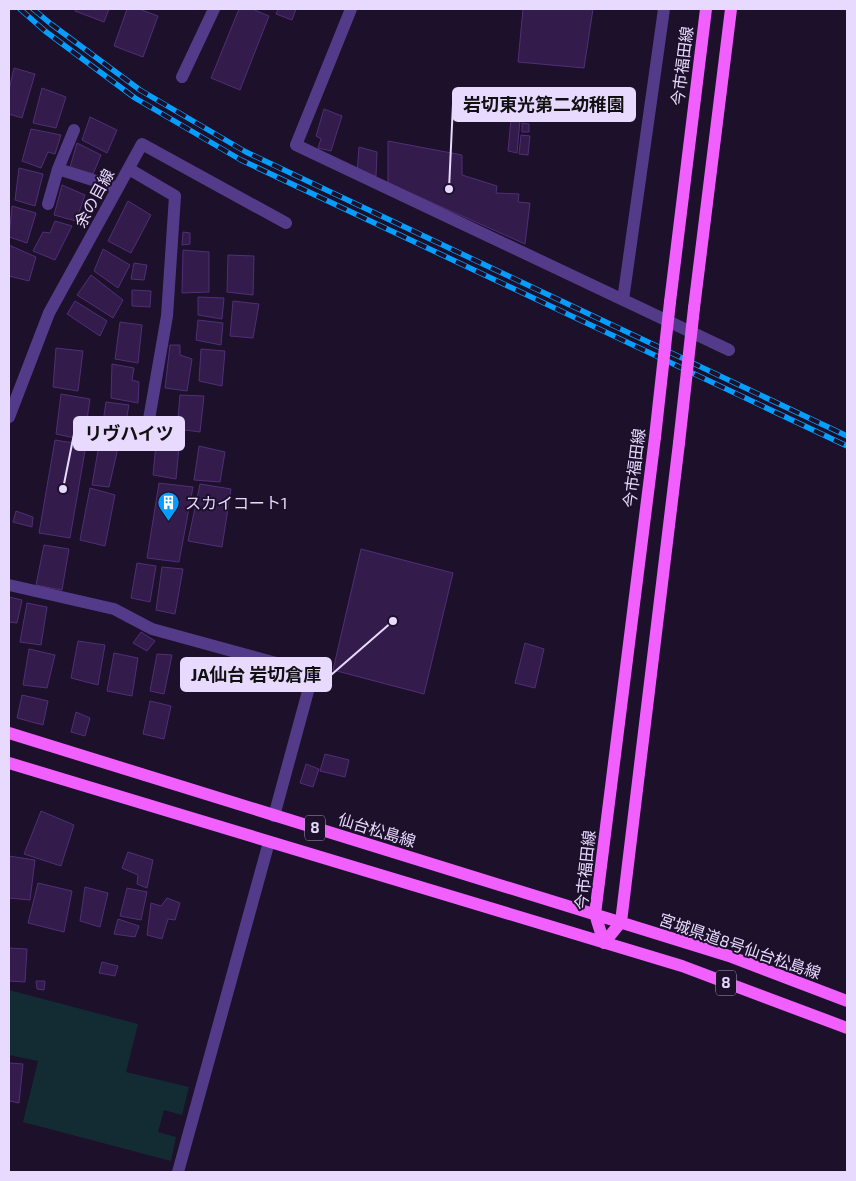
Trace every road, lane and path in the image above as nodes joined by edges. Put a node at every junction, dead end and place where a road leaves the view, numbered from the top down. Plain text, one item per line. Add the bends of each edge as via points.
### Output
1 (214, 9) edge
2 (351, 9) edge
3 (664, 9) edge
4 (706, 9) edge
5 (731, 9) edge
6 (182, 77) dead end
7 (74, 130) dead end
8 (58, 169) junction
9 (129, 169) junction
10 (118, 188) junction
11 (48, 204) dead end
12 (286, 223) dead end
13 (623, 300) junction
14 (729, 350) dead end
15 (9, 417) edge
16 (148, 425) dead end
17 (9, 585) edge
18 (9, 733) edge
19 (9, 763) edge
20 (274, 816) junction
21 (269, 842) junction
22 (595, 914) junction
23 (621, 922) junction
24 (604, 942) junction
25 (847, 1001) edge
26 (847, 1028) edge
27 (178, 1172) edge

1 - 6 street
2 - 13 street via 296,145
3 - 13 street
4 - 22 main road, 今市福田線, bridge
5 - 23 main road, bridge
7 - 8 street
8 - 10 street
8 - 11 street
9 - 10 street, 余の目線
9 - 12 street, 余の目線 via 142,144
9 - 16 street via 175,196 167,316
10 - 15 street, 余の目線 via 49,313
13 - 14 street
17 - 20 street via 114,609 152,629 313,673
18 - 20 main road, 仙台松島線 / 8
19 - 21 main road, 8
20 - 22 main road, 仙台松島線 / 8
21 - 24 main road, 8
21 - 27 street
22 - 23 main road, 仙台松島線 / 8
22 - 24 main road, 今市福田線
23 - 24 main road
23 - 25 main road, 宮城県道8号仙台松島線 / 8 via 744,961
24 - 26 main road, 8 via 682,966

